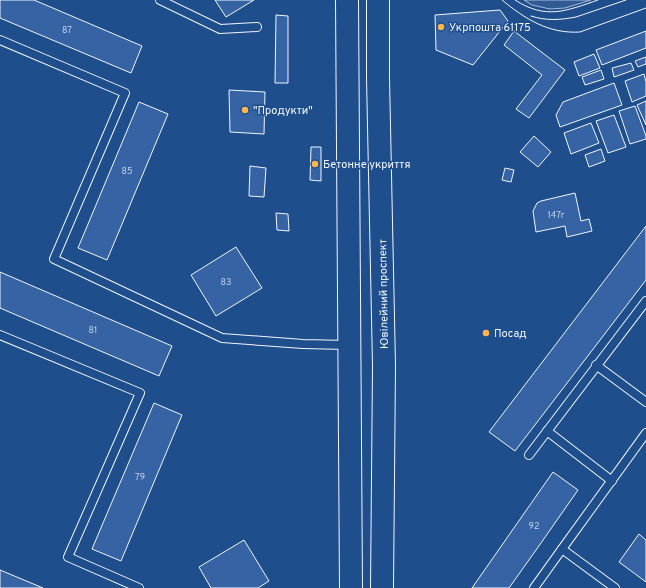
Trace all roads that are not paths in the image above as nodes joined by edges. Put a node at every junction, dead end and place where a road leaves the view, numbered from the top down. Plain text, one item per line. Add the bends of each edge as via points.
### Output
1 (160, 0) edge
2 (347, 0) edge
3 (378, 0) edge
4 (257, 27) dead end
5 (0, 40) edge
6 (646, 301) edge
7 (0, 335) edge
8 (349, 345) junction
9 (596, 365) junction
10 (646, 402) edge
11 (547, 431) junction
12 (646, 433) edge
13 (529, 455) dead end
14 (612, 481) junction
15 (562, 549) junction
16 (139, 588) edge
17 (350, 588) edge
18 (382, 588) edge
19 (534, 588) edge
20 (615, 588) edge

1 - 4 lane via 220,29
2 - 8 main road
3 - 18 main road, Ювілейний проспект via 384,366
5 - 8 lane via 125,94 54,259 222,338
6 - 9 lane
7 - 16 lane via 140,392 68,557
8 - 17 main road
9 - 10 lane
9 - 11 lane
11 - 13 lane
11 - 14 lane
12 - 14 lane
14 - 15 lane
15 - 19 lane
15 - 20 lane

